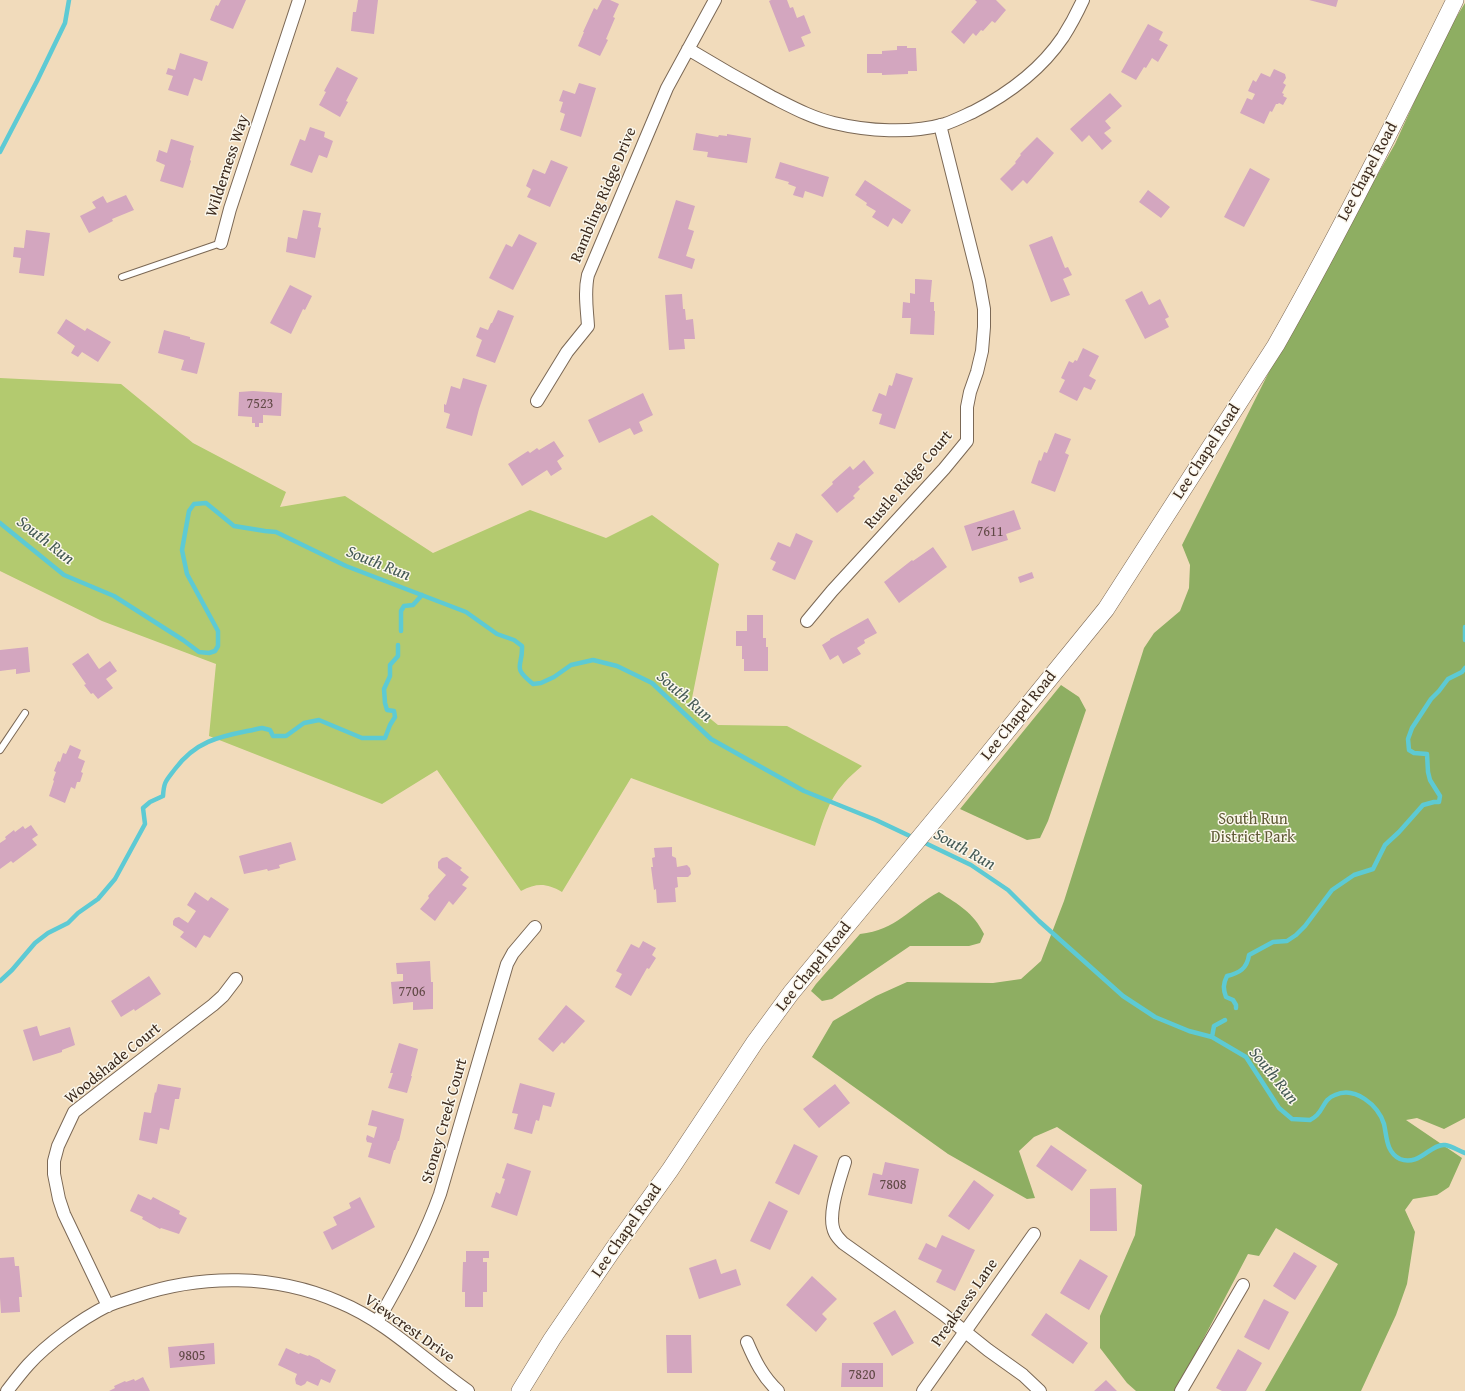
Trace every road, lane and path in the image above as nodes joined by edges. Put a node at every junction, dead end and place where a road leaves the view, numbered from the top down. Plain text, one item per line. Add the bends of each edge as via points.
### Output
1 (299, 0) edge
2 (715, 0) edge
3 (1083, 0) edge
4 (1455, 0) edge
5 (688, 49) junction
6 (940, 125) junction
7 (221, 243) joint
8 (122, 277) dead end
9 (537, 402) dead end
10 (807, 621) dead end
11 (25, 713) dead end
12 (0, 750) edge
13 (535, 927) dead end
14 (236, 979) dead end
15 (845, 1162) dead end
16 (1034, 1234) dead end
17 (1243, 1285) dead end
18 (108, 1306) junction
19 (377, 1322) junction
20 (965, 1332) junction
21 (747, 1342) dead end
22 (7, 1391) edge
23 (468, 1391) edge
24 (520, 1391) edge
25 (778, 1391) edge
26 (923, 1391) edge
27 (1040, 1391) edge
28 (1181, 1391) edge

1 - 7 street, Wilderness Way
2 - 5 street, Rambling Ridge Drive
3 - 6 street via 1053,50 1025,79 990,103 961,118
4 - 24 main road, Lee Chapel Road via 1367,175 1276,345 1106,608 791,993 552,1339
5 - 6 street via 803,113 833,123 886,130
5 - 9 street, Rambling Ridge Drive via 667,88 588,275 585,285 588,326 567,352
6 - 10 street, Rustle Ridge Court via 984,309 982,351 967,407 967,441
7 - 8 lane, Wilderness Way
11 - 12 lane
13 - 19 street, Stoney Creek Court via 507,964 432,1218
14 - 18 street, Woodshade Court via 213,1005 74,1112 58,1146 54,1174 59,1199
15 - 20 street via 833,1212 834,1232 843,1244
16 - 20 street, Preakness Lane
17 - 28 street
18 - 19 street, Viewcrest Drive via 176,1285 213,1280 244,1280 278,1284 311,1292 340,1302
18 - 22 street, Viewcrest Drive via 76,1325 46,1348
19 - 23 street, Viewcrest Drive
20 - 26 street, Preakness Lane
20 - 27 street via 1023,1375
21 - 25 street via 758,1367

